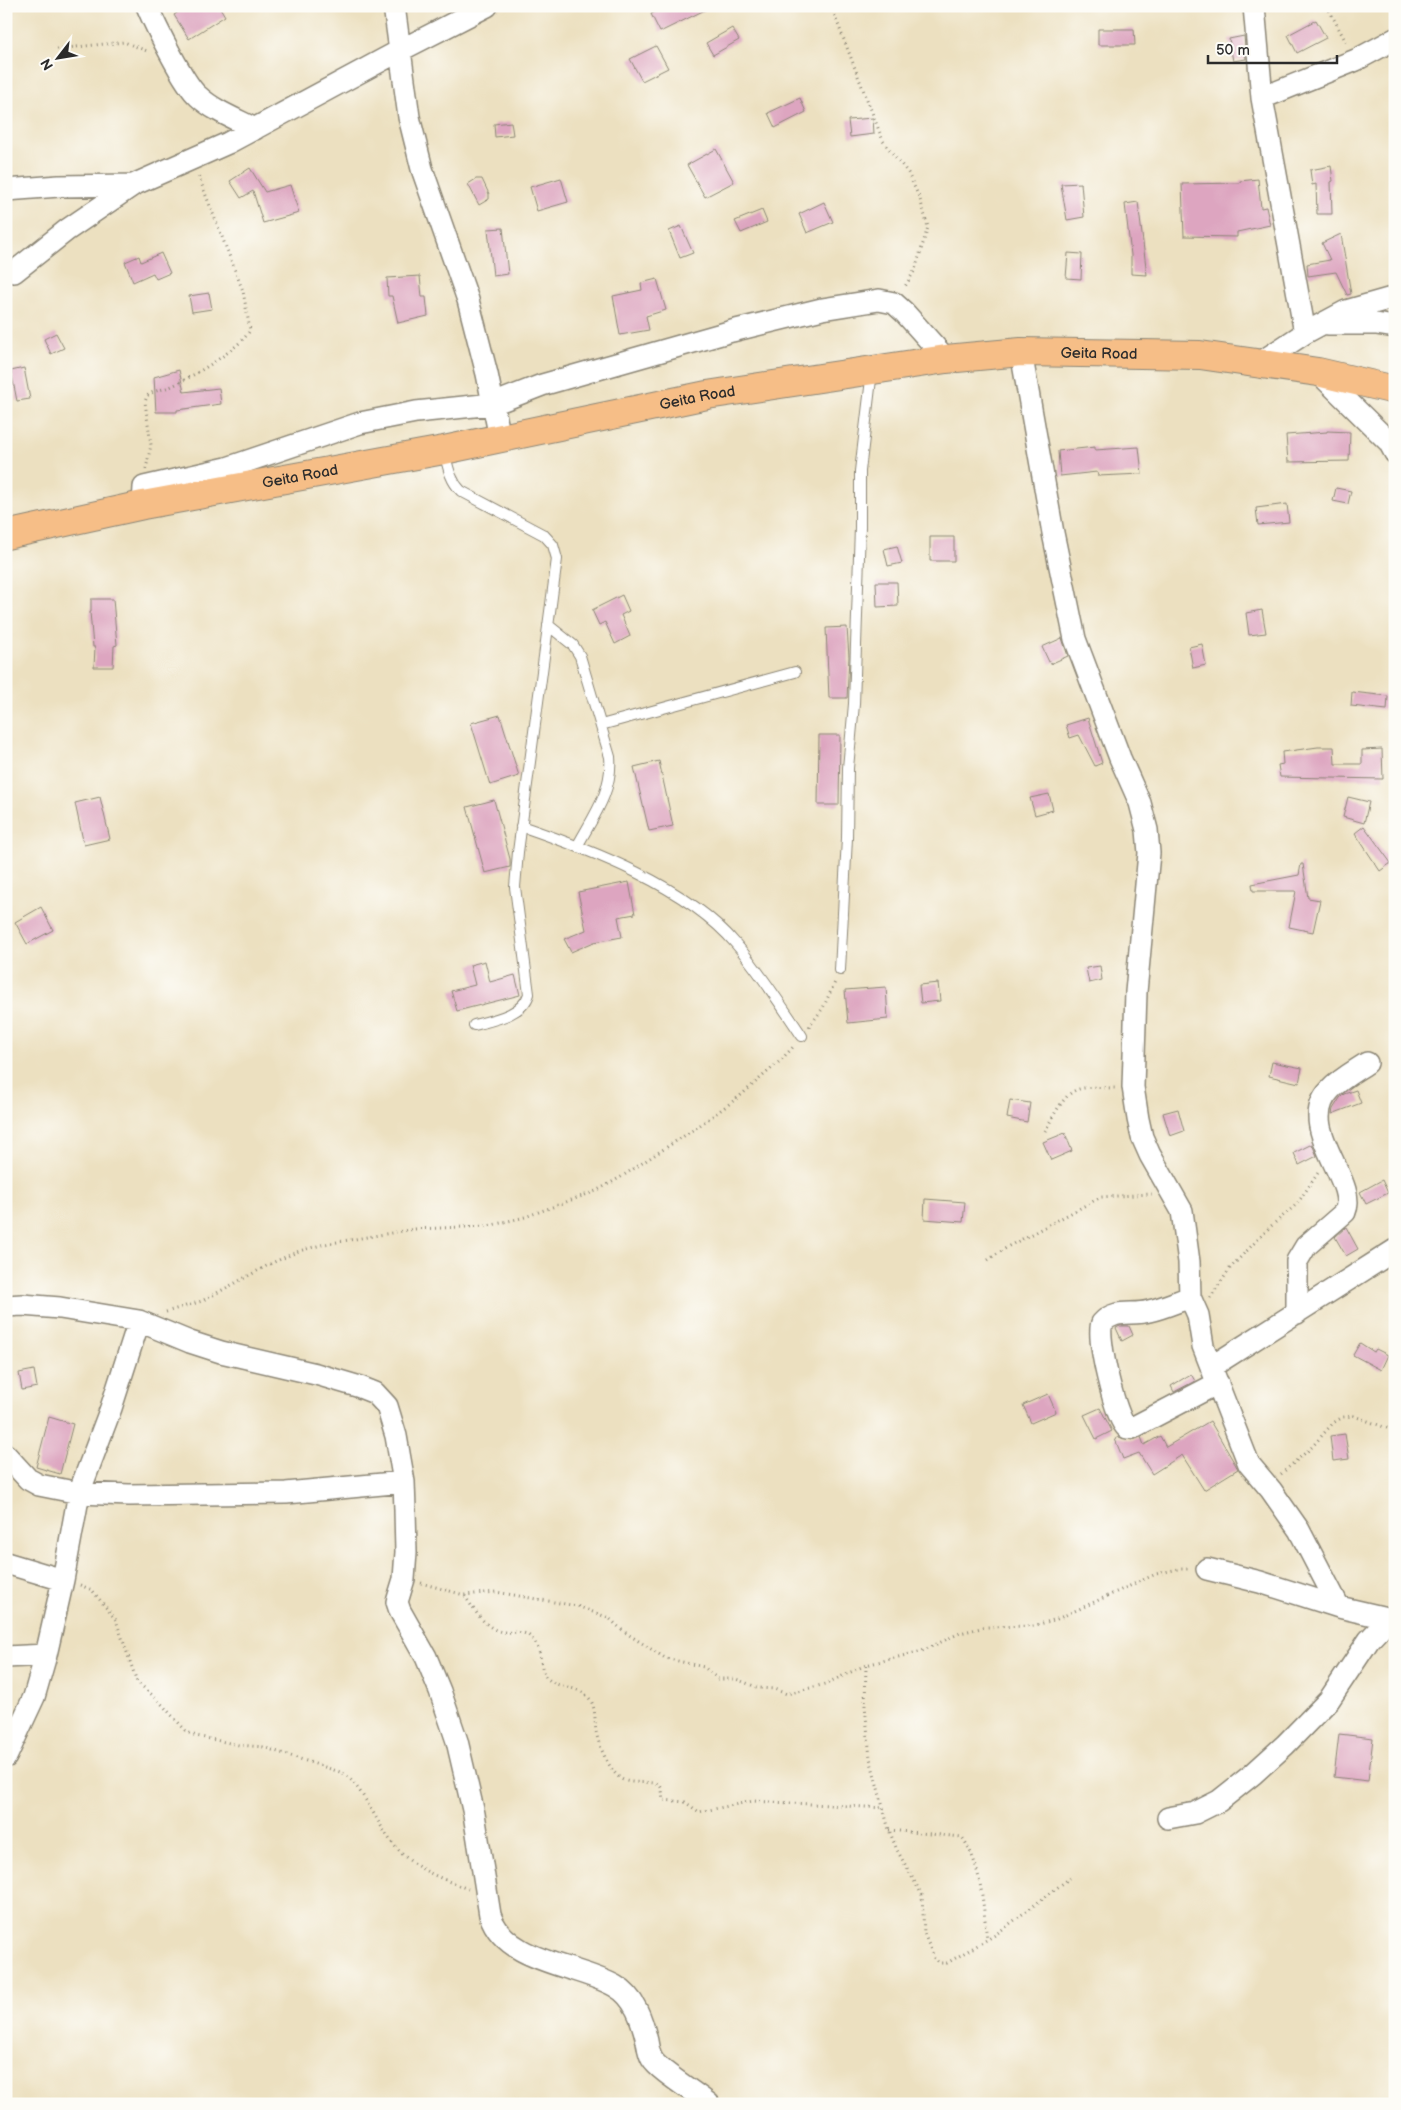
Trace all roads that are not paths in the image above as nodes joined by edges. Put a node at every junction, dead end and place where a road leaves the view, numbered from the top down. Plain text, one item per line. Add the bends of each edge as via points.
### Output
1 (148, 6) edge
2 (394, 6) edge
3 (487, 6) edge
4 (1254, 6) edge
5 (1395, 39) edge
6 (400, 50) junction
7 (1262, 98) junction
8 (255, 129) junction
9 (133, 184) junction
10 (6, 190) edge
11 (14, 272) dead end
12 (1395, 297) edge
13 (1395, 327) edge
14 (1313, 328) junction
15 (1021, 352) junction
16 (946, 359) junction
17 (1258, 364) junction
18 (872, 370) junction
19 (1318, 372) junction
20 (1395, 390) edge
21 (493, 404) junction
22 (500, 438) junction
23 (1393, 446) edge
24 (444, 450) junction
25 (143, 496) junction
26 (6, 535) edge
27 (548, 625) junction
28 (795, 672) dead end
29 (601, 725) junction
30 (522, 826) junction
31 (578, 846) junction
32 (840, 970) road end
33 (474, 1025) dead end
34 (802, 1036) road end
35 (1367, 1063) dead end
36 (1395, 1250) edge
37 (6, 1306) edge
38 (1194, 1306) junction
39 (1297, 1313) junction
40 (138, 1321) junction
41 (1215, 1375) junction
42 (6, 1455) edge
43 (404, 1482) junction
44 (79, 1493) junction
45 (6, 1564) edge
46 (1207, 1570) road end
47 (63, 1580) junction
48 (1339, 1607) junction
49 (1392, 1620) edge
50 (46, 1655) junction
51 (6, 1657) edge
52 (6, 1757) edge
53 (1168, 1818) dead end
54 (709, 2104) edge

1 - 8 street via 196,95
2 - 6 street
3 - 6 street
4 - 7 street
5 - 7 street via 1356,60
6 - 8 street
6 - 21 street via 409,117 422,168 468,300
7 - 14 street
8 - 9 street
9 - 10 street
9 - 11 street
12 - 14 street via 1346,311
13 - 14 street via 1376,324
14 - 17 street
15 - 16 highway, Geita Road
15 - 17 highway, Geita Road via 1200,356
15 - 38 street via 1075,639 1140,804 1147,830 1149,853 1136,992 1133,1087 1142,1138 1182,1211
16 - 18 highway, Geita Road
16 - 21 street via 894,303 880,300 732,331 542,385
17 - 19 highway, Geita Road
18 - 22 highway, Geita Road via 707,395
18 - 32 lane via 860,471 854,704 848,768 848,838
19 - 20 highway, Geita Road
19 - 23 street
21 - 22 street
21 - 25 street via 416,412 360,423
22 - 24 highway, Geita Road
24 - 25 highway, Geita Road
24 - 27 lane via 449,474 461,491 550,541 557,559
25 - 26 highway, Geita Road
27 - 29 lane via 573,645 580,656
27 - 30 lane
28 - 29 lane
29 - 31 lane via 610,757 610,783
30 - 31 lane
30 - 33 lane via 515,887 529,994 517,1009
31 - 34 lane via 671,892 705,915 735,942
35 - 39 street via 1330,1090 1322,1100 1320,1129 1323,1142 1348,1205 1345,1212 1306,1246 1297,1262
36 - 39 street
37 - 40 street via 60,1308
38 - 41 street via 1200,1337
38 - 41 street via 1123,1312 1113,1314 1102,1323 1103,1352 1122,1422 1126,1428 1132,1428
39 - 41 street
40 - 43 street via 222,1352 316,1374 375,1393 387,1406 393,1422
40 - 44 street via 111,1408
41 - 48 street via 1249,1464 1307,1543
42 - 44 street via 28,1479 39,1485
43 - 44 street via 286,1494 129,1496
43 - 54 street via 406,1552 404,1579 397,1602 430,1666 457,1742 474,1814 493,1924 498,1933 521,1950 593,1975 617,1987 633,2002 641,2018 653,2061
44 - 47 street
45 - 47 street
46 - 48 street via 1260,1582
47 - 50 street
48 - 49 street
49 - 53 street via 1369,1640 1329,1700 1266,1762 1219,1801 1195,1812
50 - 51 street
50 - 52 street via 34,1697

